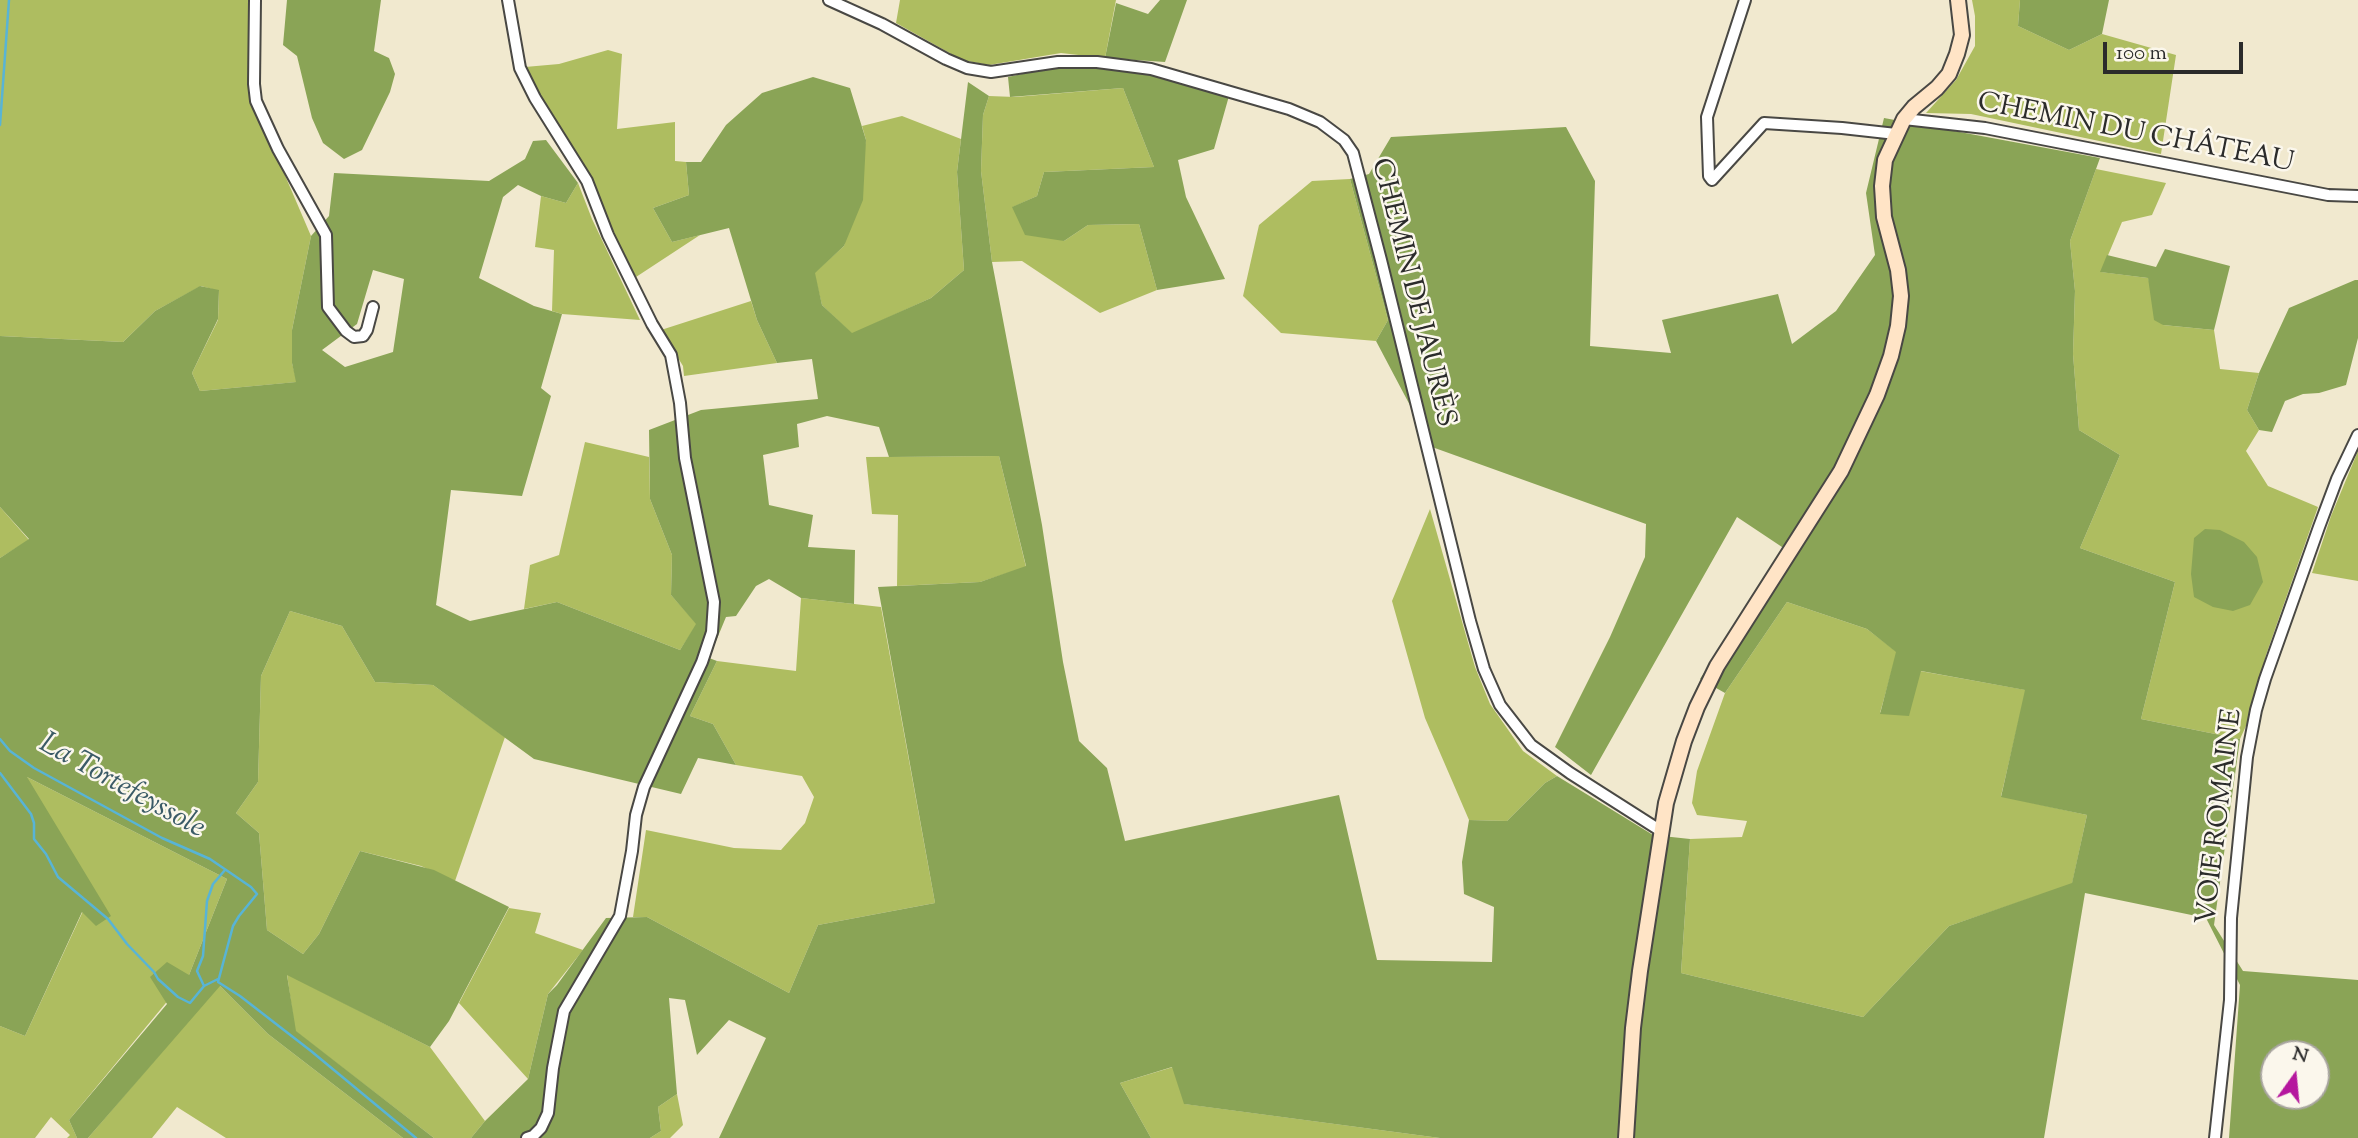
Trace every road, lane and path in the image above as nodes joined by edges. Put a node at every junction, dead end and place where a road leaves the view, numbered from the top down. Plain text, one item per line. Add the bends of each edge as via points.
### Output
1 (254, 0) edge
2 (508, 0) edge
3 (829, 0) edge
4 (1745, 0) edge
5 (1958, 0) edge
6 (1904, 119) junction
7 (1896, 134) junction
8 (2358, 196) edge
9 (373, 307) dead end
10 (2358, 435) edge
11 (1661, 831) junction
12 (527, 1138) edge
13 (1626, 1138) edge
14 (2215, 1138) edge

1 - 9 street via 256,101 326,235 328,307 354,337 367,330
2 - 12 street via 520,68 587,181 608,235 671,355 713,602 712,632 702,662 636,814 620,916 564,1011 548,1113 541,1128
3 - 11 street, CHEMIN DE JAURÈS via 967,68 991,72 1058,62 1097,62 1151,69 1289,108 1320,122 1343,140 1353,153 1378,247 1483,669 1500,705 1531,745
4 - 7 street via 1707,117 1712,180 1764,124
5 - 6 street via 1962,35 1949,74
6 - 7 street
6 - 8 street, CHEMIN DU CHÂTEAU via 1985,128 2328,195
7 - 11 street via 1885,160 1882,186 1901,296 1891,356 1840,471 1707,684 1684,741
10 - 14 street, VOIE ROMAINE via 2314,539 2256,710 2231,918 2230,1000
11 - 13 street via 1633,1028

